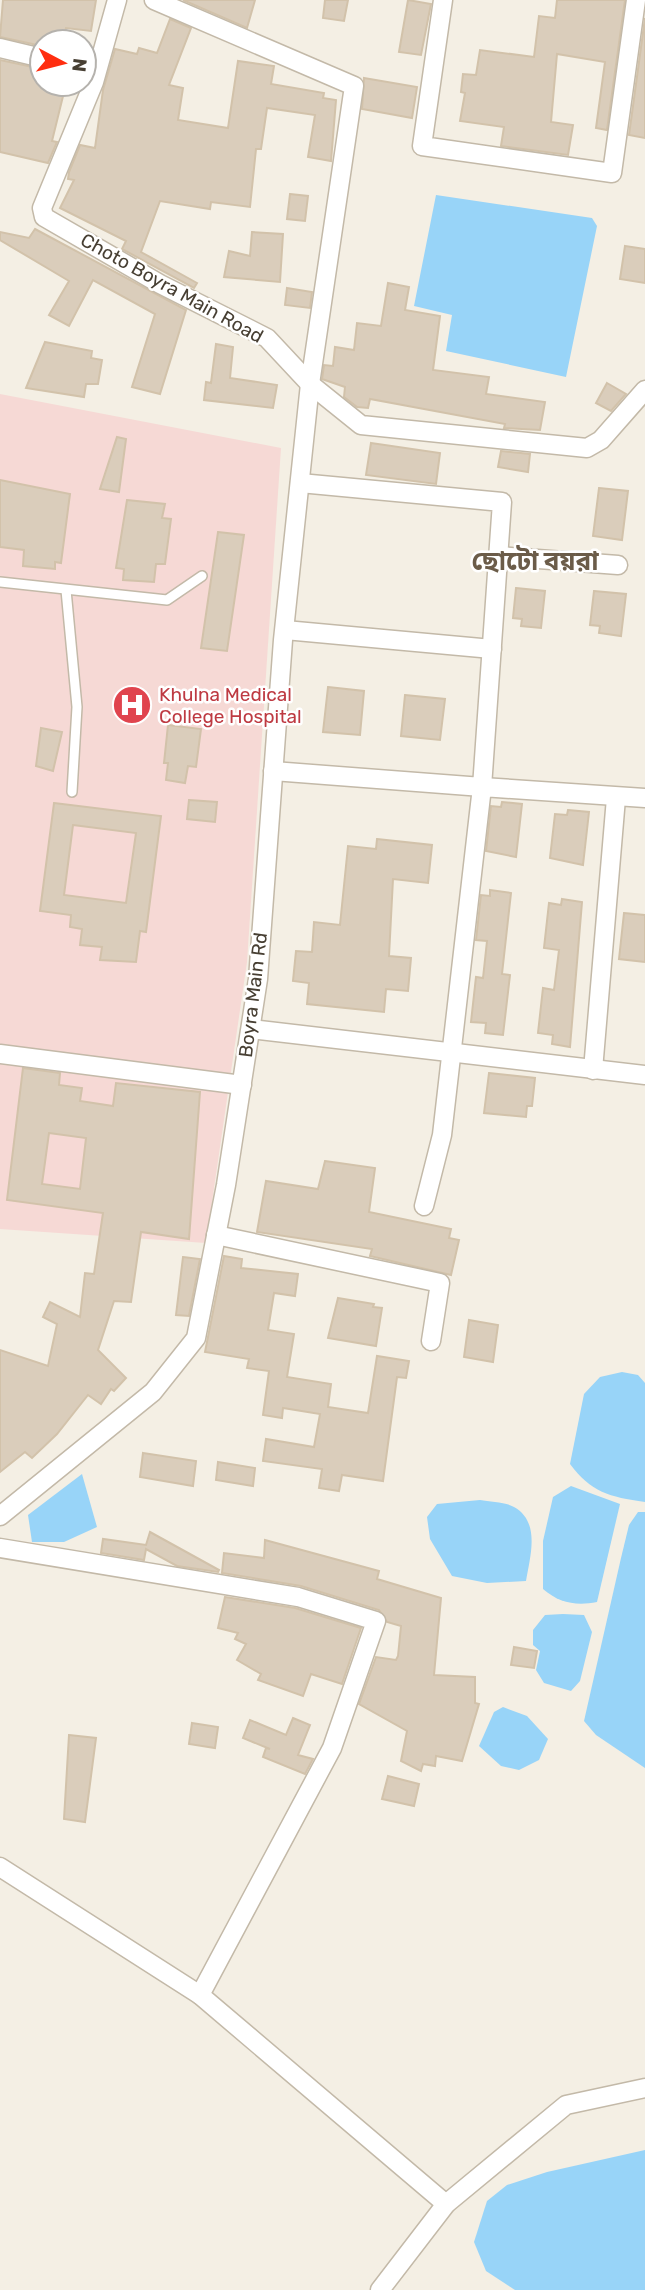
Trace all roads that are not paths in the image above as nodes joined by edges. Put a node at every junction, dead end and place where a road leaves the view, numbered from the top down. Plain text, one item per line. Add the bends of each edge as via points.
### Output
1 (117, 0) edge
2 (154, 0) edge
3 (443, 0) edge
4 (638, 6) edge
5 (0, 48) edge
6 (98, 50) edge
7 (28, 55) edge
8 (81, 98) edge
9 (310, 384) junction
10 (645, 390) edge
11 (300, 483) junction
12 (498, 556) junction
13 (618, 565) dead end
14 (202, 576) dead end
15 (0, 582) edge
16 (66, 590) junction
17 (285, 630) junction
18 (492, 649) junction
19 (273, 771) junction
20 (482, 787) junction
21 (72, 792) dead end
22 (616, 798) junction
23 (645, 798) edge
24 (251, 1029) junction
25 (449, 1051) junction
26 (0, 1054) edge
27 (593, 1070) junction
28 (645, 1075) edge
29 (242, 1085) junction
30 (424, 1206) dead end
31 (216, 1235) junction
32 (431, 1341) dead end
33 (0, 1516) edge
34 (0, 1548) edge
35 (0, 1867) edge
36 (200, 1995) junction
37 (645, 2088) edge
38 (446, 2204) junction
39 (380, 2290) edge

1 - 6 street, Choto Boyra Main Road
2 - 9 street, Boyra Main Rd via 354,86
3 - 4 street via 422,146 612,173
5 - 7 street
8 - 9 street, Choto Boyra Main Road via 41,214 160,284 267,338
9 - 10 street, Choto Boyra Main Road via 361,425 587,448 601,440
9 - 11 street, Boyra Main Rd
11 - 12 street via 502,502
11 - 17 street, Boyra Main Rd
12 - 13 street
12 - 18 street
14 - 16 lane via 167,600
15 - 16 lane
16 - 21 lane via 78,707
17 - 18 street
17 - 19 street, Boyra Main Rd
18 - 20 street
19 - 20 street
19 - 24 street, Boyra Main Rd
20 - 22 street
20 - 25 street
22 - 23 street
22 - 27 street
24 - 25 street
24 - 29 street, Boyra Main Rd
25 - 27 street
25 - 30 street via 442,1135
26 - 29 street
27 - 28 street
29 - 31 street, Boyra Main Rd
31 - 32 street via 440,1283
31 - 33 street, Boyra Main Rd via 195,1338 153,1392
34 - 36 street via 298,1597 376,1621 332,1748
35 - 36 street
36 - 38 street
37 - 38 street via 565,2105
38 - 39 street

